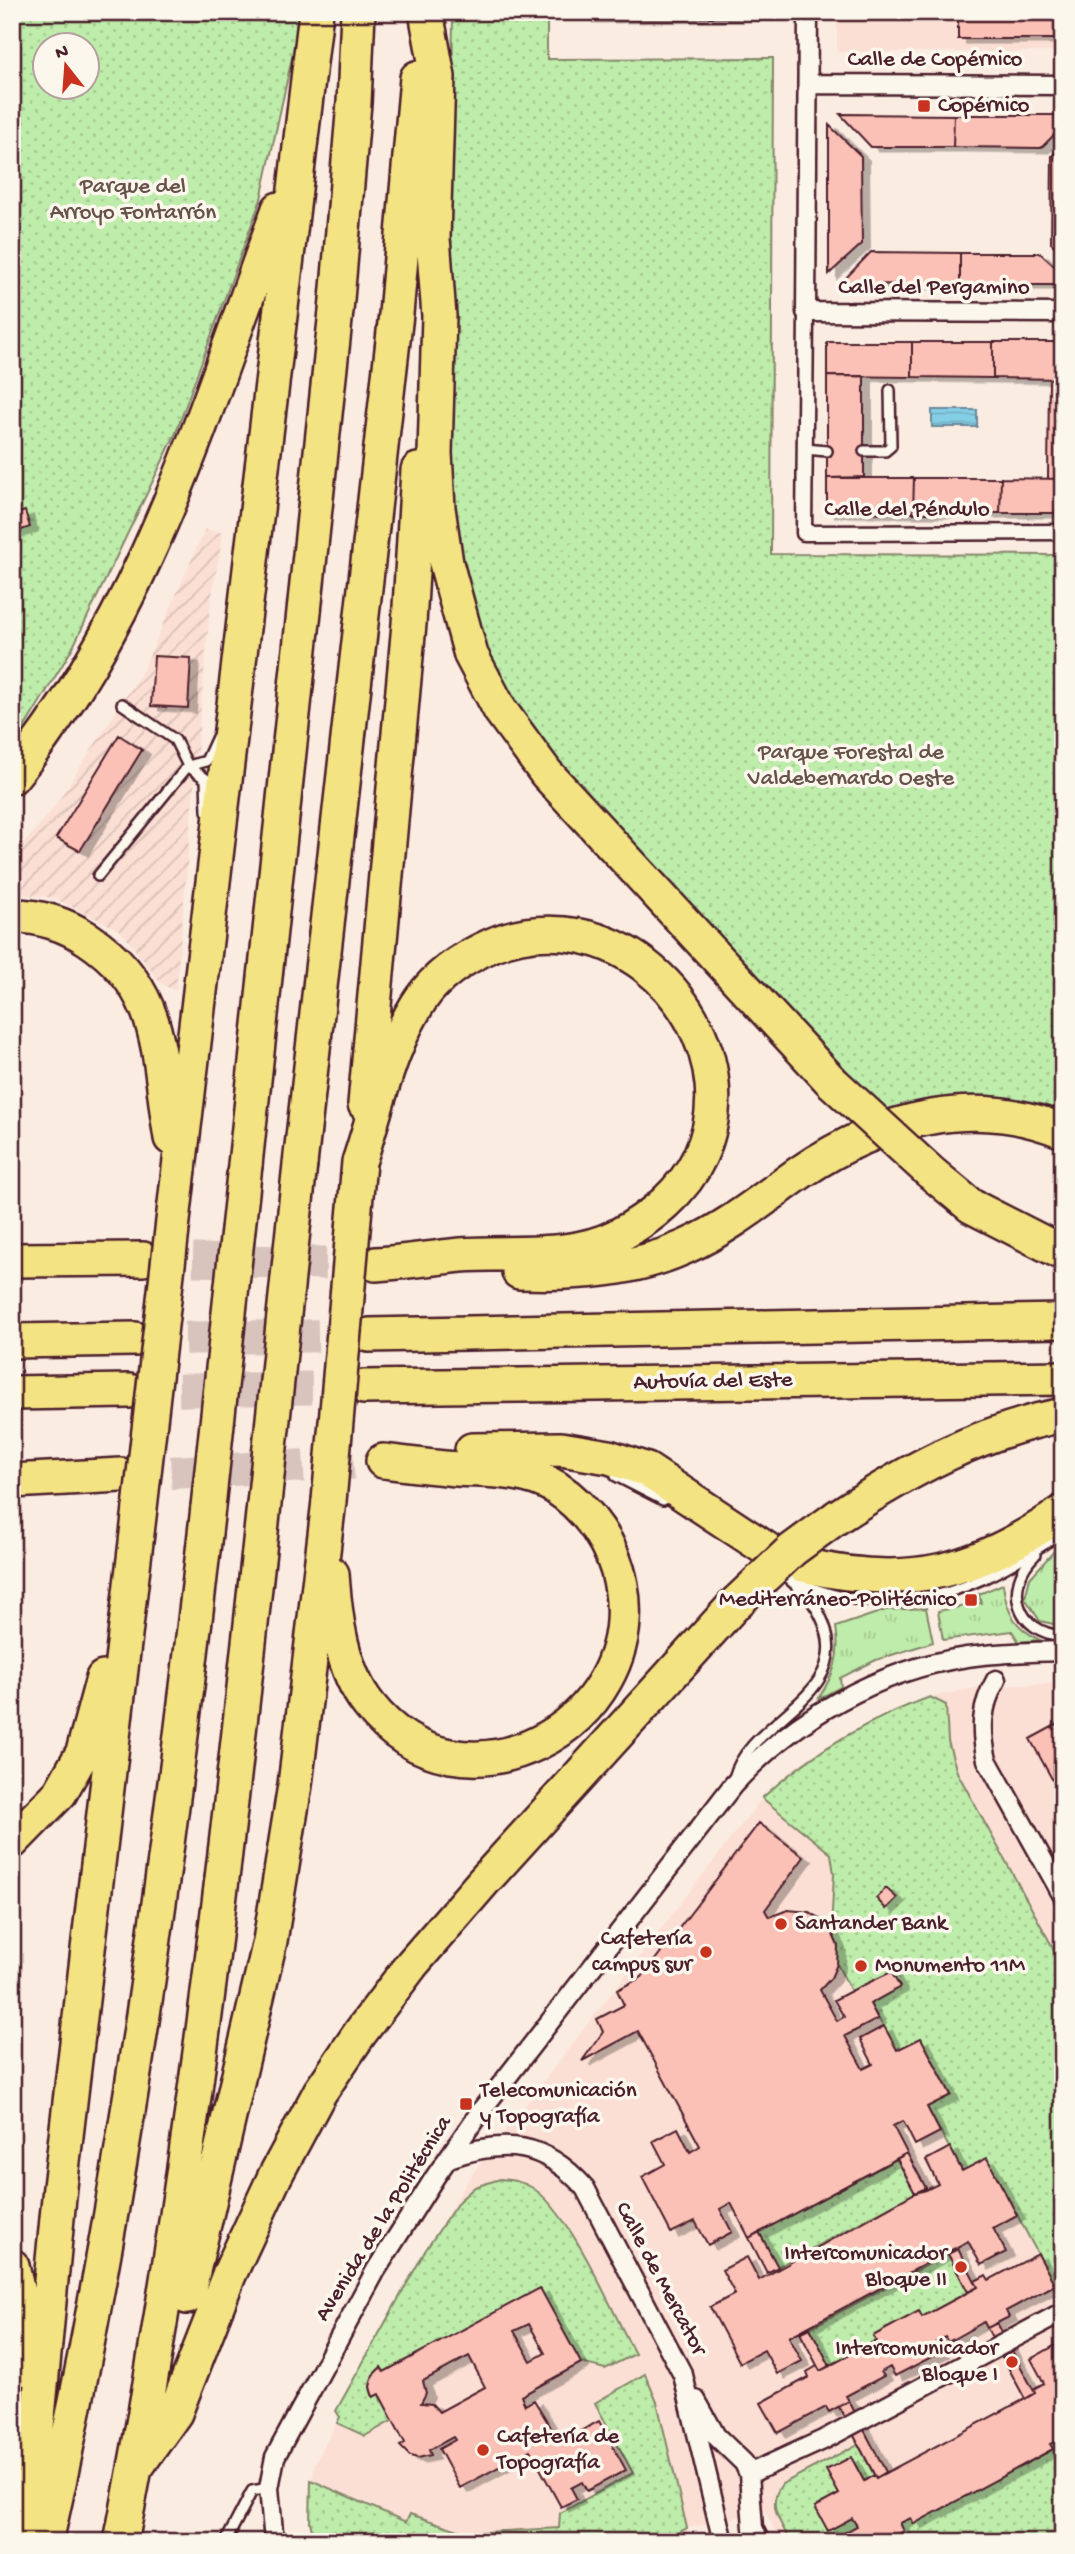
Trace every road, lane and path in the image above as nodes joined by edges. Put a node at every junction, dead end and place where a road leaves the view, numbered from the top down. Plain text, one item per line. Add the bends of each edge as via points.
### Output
1 (316, 12) edge
2 (358, 12) edge
3 (424, 12) edge
4 (808, 12) edge
5 (808, 84) junction
6 (1063, 85) edge
7 (300, 151) junction
8 (433, 238) junction
9 (806, 312) junction
10 (1063, 313) edge
11 (890, 390) dead end
12 (805, 449) junction
13 (827, 451) dead end
14 (864, 451) dead end
15 (1063, 532) edge
16 (239, 665) junction
17 (122, 705) dead end
18 (48, 733) junction
19 (188, 766) junction
20 (12, 770) edge
21 (12, 777) edge
22 (216, 872) junction
23 (98, 876) dead end
24 (12, 916) edge
25 (1063, 1131) edge
26 (359, 1162) junction
27 (180, 1169) junction
28 (12, 1244) edge
29 (1063, 1253) edge
30 (110, 1259) junction
31 (143, 1259) tunnel mouth
32 (12, 1260) edge
33 (1063, 1321) edge
34 (369, 1335) tunnel mouth
35 (135, 1339) tunnel mouth
36 (12, 1341) edge
37 (1063, 1378) edge
38 (364, 1387) tunnel mouth
39 (129, 1391) tunnel mouth
40 (12, 1393) edge
41 (1063, 1415) edge
42 (561, 1449) junction
43 (594, 1465) dead end
44 (605, 1470) dead end
45 (121, 1475) tunnel mouth
46 (17, 1481) edge
47 (329, 1502) junction
48 (670, 1504) dead end
49 (140, 1508) junction
50 (1056, 1529) edge
51 (780, 1564) junction
52 (1063, 1636) edge
53 (1063, 1651) edge
54 (996, 1680) dead end
55 (733, 1785) junction
56 (12, 1842) edge
57 (1063, 1896) edge
58 (449, 2158) junction
59 (12, 2266) edge
60 (1063, 2312) edge
61 (683, 2375) junction
62 (150, 2383) junction
63 (135, 2469) junction
64 (748, 2474) junction
65 (269, 2488) junction
66 (30, 2500) junction
67 (228, 2537) dead end
68 (22, 2542) edge
69 (46, 2542) edge
70 (121, 2542) edge
71 (274, 2542) edge
72 (723, 2542) edge
73 (760, 2542) edge

1 - 7 highway
2 - 69 highway, bridge via 337,297 180,1761 150,1983 97,2300
3 - 8 highway via 438,77
3 - 62 highway, bridge via 396,314 227,1847
4 - 5 street
5 - 6 street, Calle de Copérnico
5 - 9 street
7 - 16 highway
7 - 18 highway via 160,531 102,644
8 - 26 highway via 409,624
8 - 29 highway, bridge via 439,316 438,508 449,575 471,655 500,710 546,773 831,1081 971,1206
9 - 10 street, Calle del Pergamino
9 - 12 street, Calle del Péndulo
11 - 14 lane via 891,446 885,451
12 - 13 lane
12 - 15 street, Calle del Péndulo via 804,533
16 - 19 lane via 206,761
16 - 22 highway
17 - 19 lane via 175,740
18 - 20 highway
18 - 21 highway
19 - 22 lane via 206,779
19 - 23 lane
22 - 27 highway
24 - 27 highway via 51,922 78,933 100,947 138,986 153,1025
25 - 26 highway via 1002,1115 960,1113 887,1126 834,1151 715,1233 654,1259 624,1266 551,1273 376,1264 597,1245 661,1207 699,1157 711,1102 702,1044 681,1000 644,962 618,948 569,934 541,933 499,942 449,970 422,997 405,1026
26 - 47 highway, bridge
27 - 49 highway, bridge
28 - 30 highway
30 - 31 highway
30 - 32 highway
33 - 34 highway
35 - 36 highway
37 - 38 highway, Autovía del Este
39 - 40 highway
41 - 63 highway, bridge via 959,1449 904,1474 792,1550 736,1603 483,1882 412,1964 320,2092 229,2275 175,2413
42 - 43 lane
42 - 47 highway via 423,1453 369,1462 510,1471 554,1486 587,1515 608,1545 624,1601 624,1631 615,1665 591,1703 565,1728 530,1748 498,1757 468,1759 428,1749 387,1724 368,1704 344,1650 333,1590
42 - 51 highway via 609,1457 647,1470
44 - 48 lane
45 - 46 highway
47 - 62 highway via 295,1785 270,1941 183,2320
49 - 56 highway via 109,1657 83,1752 60,1793
49 - 66 highway via 60,2188
50 - 51 highway via 932,1573 886,1577
50 - 52 lane via 1027,1562 1016,1592 1019,1606 1035,1628
51 - 55 lane via 823,1620 828,1658 818,1683 752,1743 738,1765
53 - 55 street, Avenida de la Politécnica via 966,1657 867,1687 796,1728
54 - 57 street via 983,1705 987,1759
55 - 58 street, Avenida de la Politécnica
58 - 61 street, Calle de Mercator via 480,2148 512,2146 536,2151 571,2172 585,2188
58 - 65 street, Avenida de la Politécnica via 404,2224 334,2344 275,2457
59 - 66 highway via 28,2365
60 - 64 street via 823,2440
61 - 64 street via 708,2424 736,2452
61 - 72 street, Calle de Mercator
62 - 63 highway
63 - 70 highway
64 - 73 street via 753,2528
65 - 67 lane via 253,2491
65 - 71 street, Avenida de la Politécnica
66 - 68 highway

